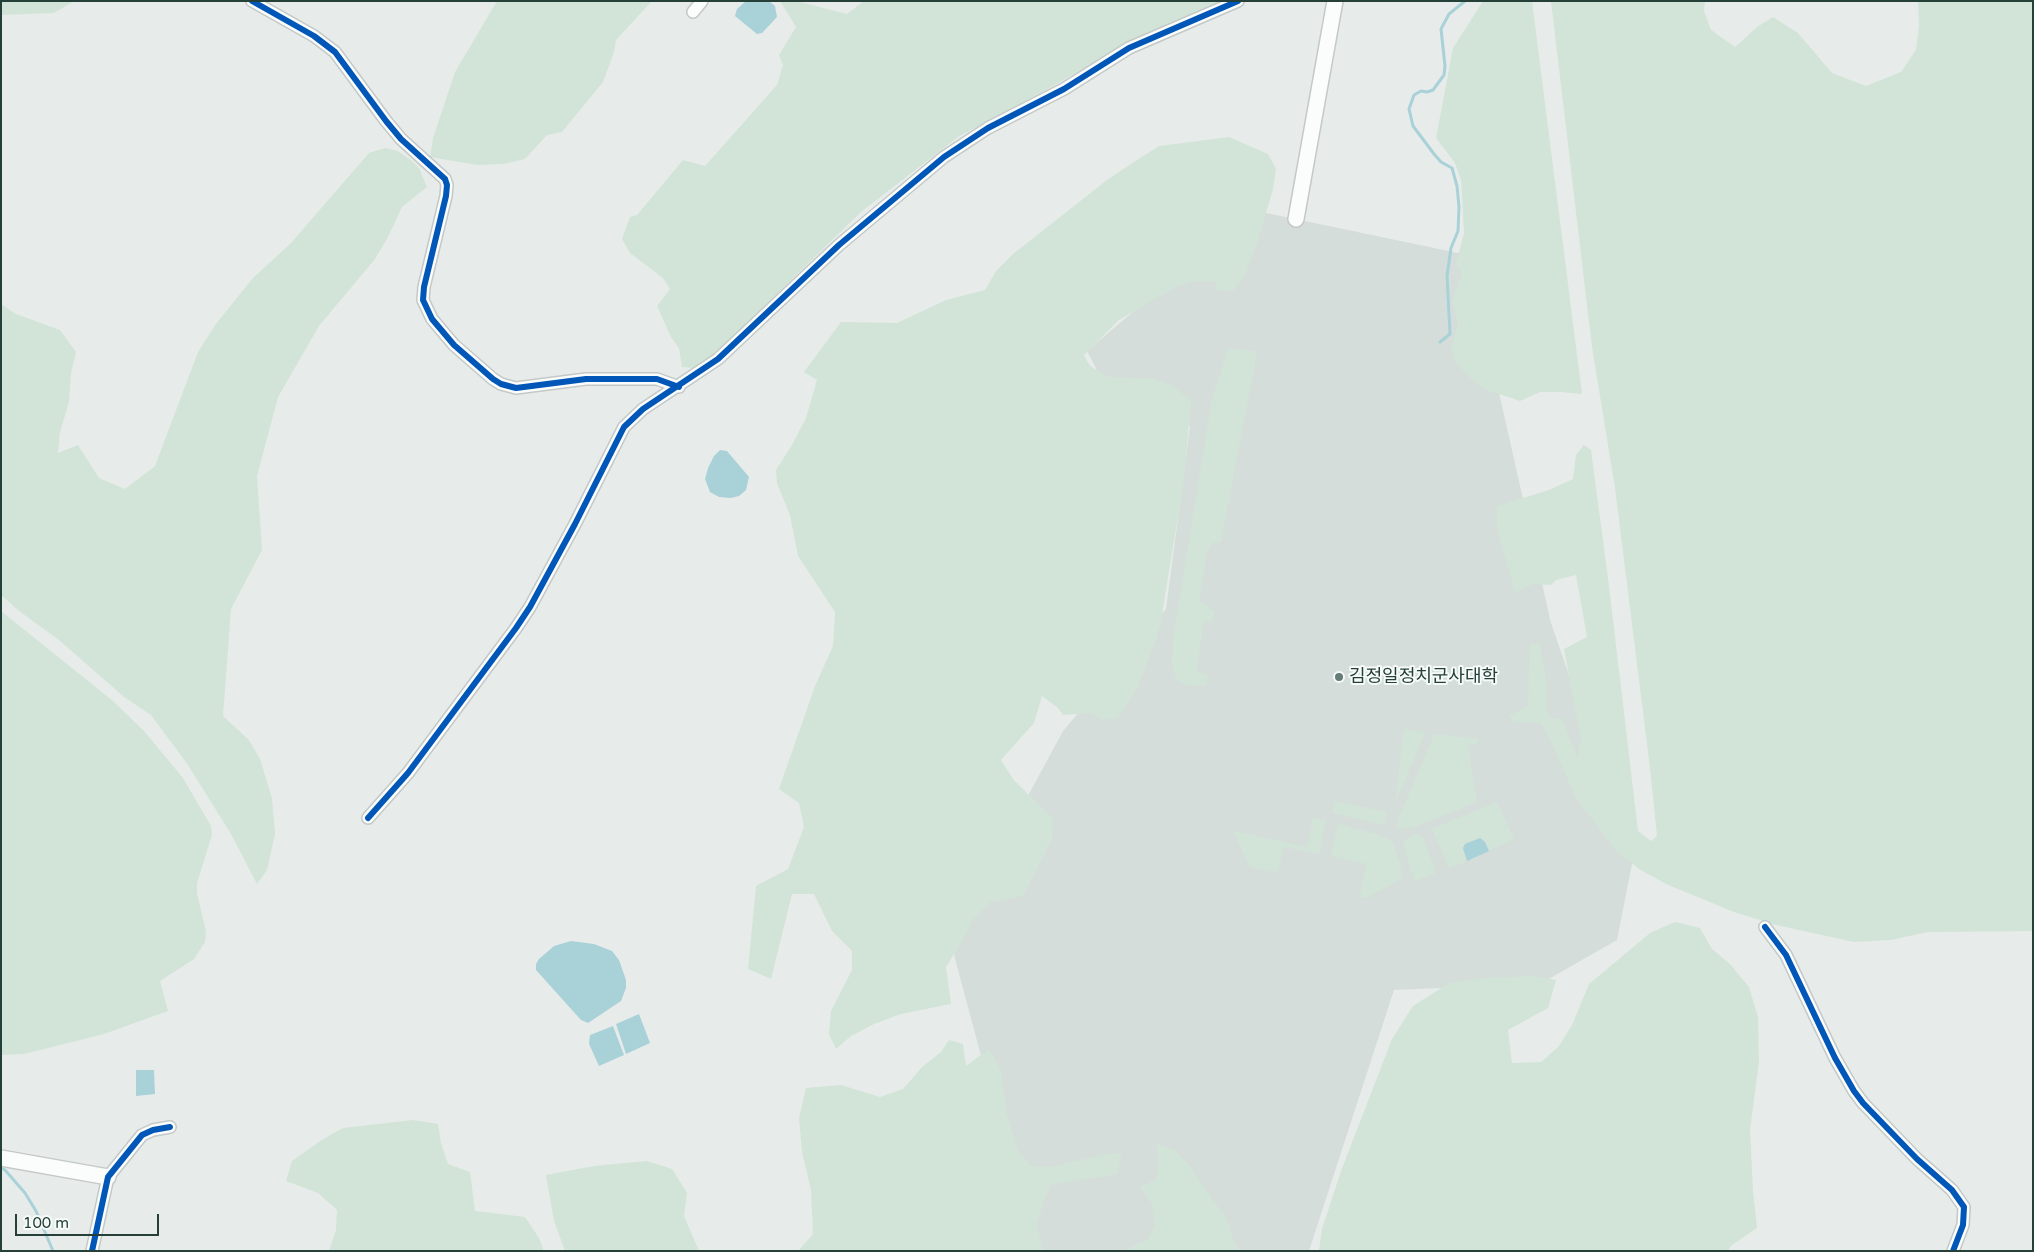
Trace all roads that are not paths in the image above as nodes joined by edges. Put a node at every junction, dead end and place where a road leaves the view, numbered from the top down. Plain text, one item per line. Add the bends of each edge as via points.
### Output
1 (252, 1) edge
2 (702, 1) edge
3 (1238, 1) edge
4 (1335, 1) edge
5 (693, 12) dead end
6 (1296, 219) dead end
7 (679, 387) junction
8 (368, 818) dead end
9 (1765, 927) dead end
10 (170, 1127) dead end
11 (1, 1158) edge
12 (108, 1177) junction
13 (92, 1251) edge
14 (1954, 1251) edge

1 - 7 street via 314,36 335,52 401,139 445,179 446,196 423,300 432,319 454,345 493,379 516,388 586,378 658,380
2 - 5 street
3 - 7 street via 1129,48 1064,89 988,128 944,157 838,244 718,359
4 - 6 street
7 - 8 street via 643,409 624,427 530,607 408,773
9 - 14 street via 1786,955 1835,1058 1863,1104 1952,1190 1964,1207 1963,1225
10 - 12 street via 142,1135
11 - 12 street
12 - 13 street

